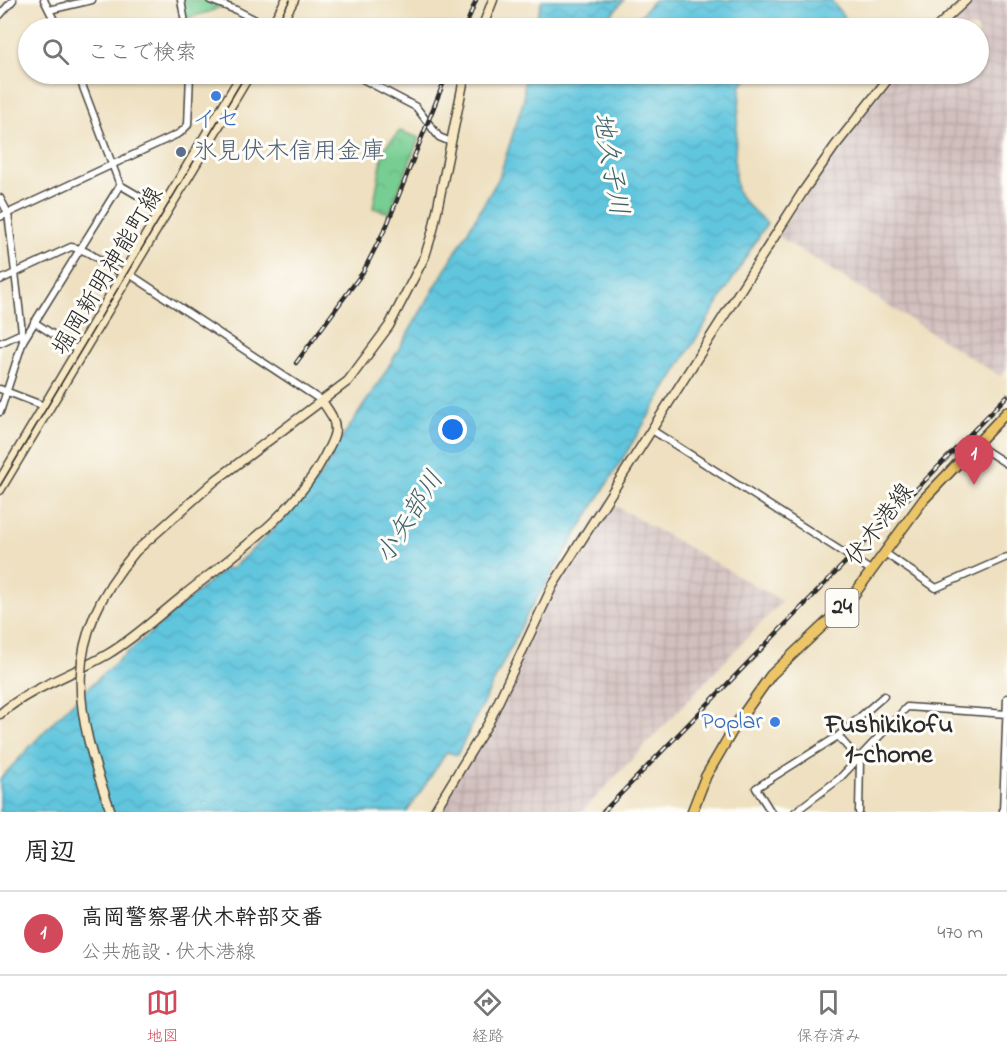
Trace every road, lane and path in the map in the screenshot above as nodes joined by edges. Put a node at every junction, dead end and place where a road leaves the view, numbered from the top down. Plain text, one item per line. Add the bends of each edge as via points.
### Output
1 (13, 0) edge
2 (44, 0) edge
3 (92, 0) edge
4 (181, 0) edge
5 (210, 0) edge
6 (286, 0) edge
7 (294, 0) edge
8 (493, 0) edge
9 (966, 0) edge
10 (49, 10) junction
11 (0, 15) edge
12 (53, 18) edge
13 (184, 18) edge
14 (251, 18) edge
15 (276, 18) edge
16 (284, 18) edge
17 (486, 18) edge
18 (947, 18) edge
19 (82, 84) edge
20 (190, 84) edge
21 (237, 84) edge
22 (244, 84) edge
23 (372, 84) edge
24 (463, 84) edge
25 (884, 84) edge
26 (451, 142) junction
27 (113, 164) junction
28 (120, 184) junction
29 (0, 198) edge
30 (165, 211) junction
31 (8, 213) junction
32 (0, 217) edge
33 (80, 249) junction
34 (16, 272) junction
35 (127, 275) junction
36 (0, 280) edge
37 (34, 322) junction
38 (22, 333) junction
39 (23, 341) junction
40 (0, 344) edge
41 (80, 352) junction
42 (3, 390) edge
43 (322, 401) junction
44 (47, 407) junction
45 (0, 412) edge
46 (1007, 413) edge
47 (652, 430) junction
48 (976, 444) junction
49 (1007, 464) edge
50 (0, 480) edge
51 (0, 490) edge
52 (885, 553) junction
53 (1007, 557) edge
54 (872, 571) junction
55 (884, 696) dead end
56 (1007, 698) edge
57 (0, 714) edge
58 (1006, 714) edge
59 (838, 736) junction
60 (860, 760) junction
61 (111, 812) edge
62 (434, 812) edge
63 (692, 812) edge
64 (771, 812) edge
65 (795, 812) edge
66 (859, 812) edge
67 (1003, 812) edge

1 - 11 street
2 - 10 street
3 - 10 street
4 - 13 street
5 - 14 street
6 - 15 street
7 - 16 street
8 - 17 street
9 - 18 street
10 - 12 street
19 - 27 street
20 - 27 street via 188,125 180,133
21 - 30 street, 堀岡新明神能町線
22 - 30 street, 堀岡新明神能町線
23 - 26 street via 416,107 439,137
24 - 26 street
25 - 47 street via 804,190
26 - 43 street via 433,231 412,284 365,359 348,381
27 - 28 street
27 - 31 street
28 - 30 street
28 - 33 street
29 - 31 street
30 - 35 street, 堀岡新明神能町線
31 - 32 street
31 - 34 street
33 - 34 street via 71,247
33 - 35 street
33 - 37 street
34 - 36 street
34 - 38 street
35 - 41 street, 堀岡新明神能町線
35 - 43 street
37 - 39 street
37 - 41 street
38 - 39 street
38 - 40 street
39 - 42 street
41 - 44 street, 堀岡新明神能町線
42 - 44 street
42 - 45 street
43 - 57 street via 334,423 331,443 315,475 259,536 124,644 38,688
43 - 61 street, bridge via 216,480 136,552 91,621 80,660 80,704 94,766
44 - 50 street, 堀岡新明神能町線
44 - 51 street, 堀岡新明神能町線
46 - 48 main road, 伏木港線 / 24
47 - 54 street
47 - 62 street via 553,585 489,722
48 - 49 street
48 - 52 main road, 伏木港線 / 24 via 926,497
52 - 53 street via 936,588
52 - 54 main road, 伏木港線 / 24
54 - 63 main road, 伏木港線 / 24 via 850,600 771,675 706,776
55 - 59 street
56 - 58 street
58 - 60 street via 907,707
58 - 67 street
59 - 60 street
59 - 64 street via 756,788
60 - 65 street
60 - 66 street

